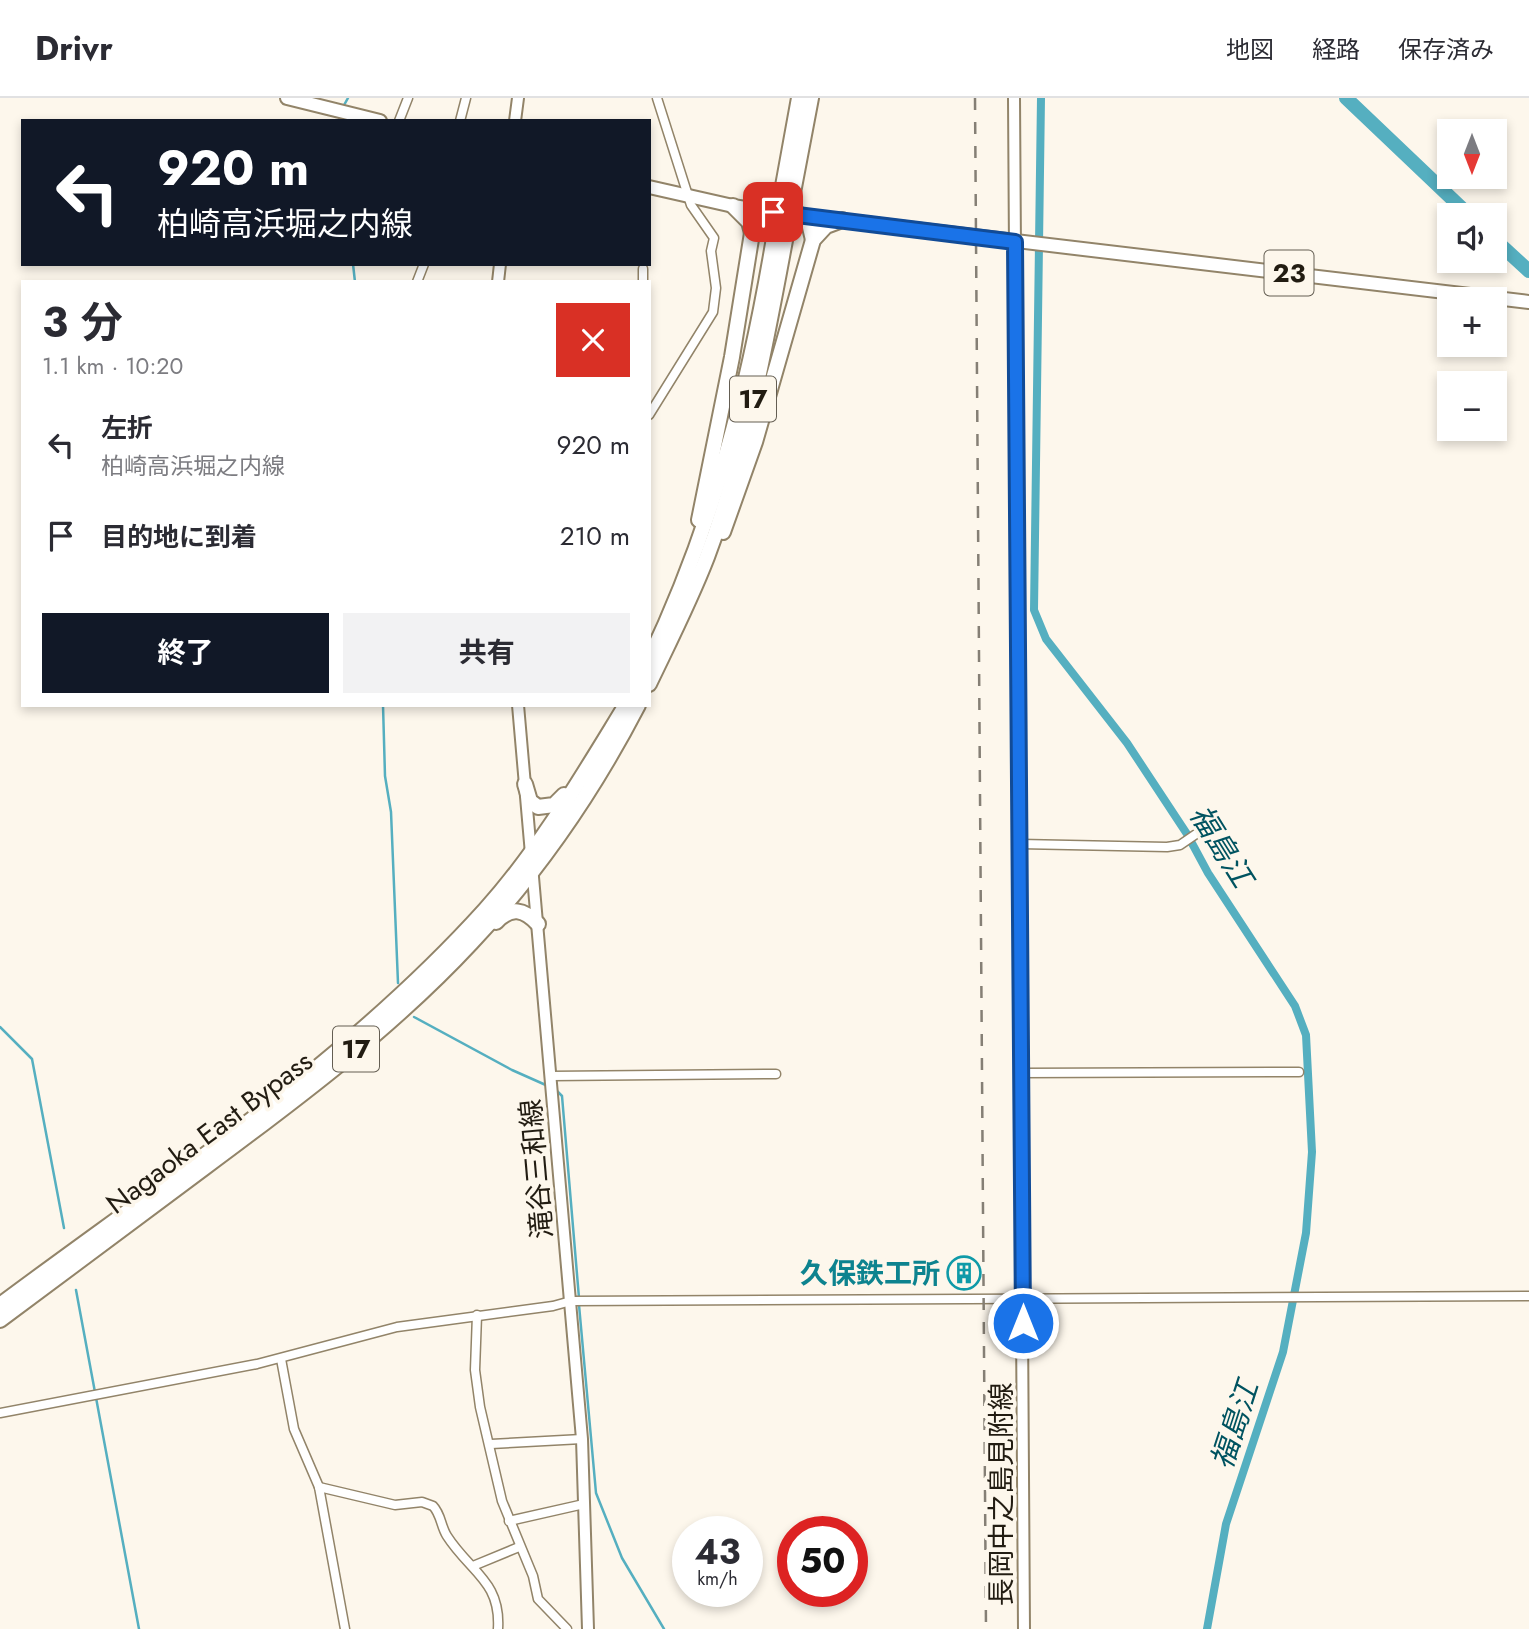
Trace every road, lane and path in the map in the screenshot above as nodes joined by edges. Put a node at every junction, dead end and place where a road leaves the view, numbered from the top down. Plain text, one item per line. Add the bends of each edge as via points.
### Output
1 (287, 98) edge
2 (408, 98) edge
3 (466, 98) edge
4 (518, 98) edge
5 (657, 98) edge
6 (799, 98) edge
7 (811, 98) edge
8 (1014, 98) edge
9 (372, 119) edge
10 (400, 119) edge
11 (461, 119) edge
12 (515, 119) edge
13 (651, 188) edge
14 (688, 197) junction
15 (787, 197) junction
16 (733, 206) junction
17 (773, 212) junction
18 (800, 215) junction
19 (842, 220) junction
20 (752, 233) junction
21 (813, 240) junction
22 (1021, 243) junction
23 (643, 269) dead end
24 (643, 280) edge
25 (1529, 302) edge
26 (651, 412) edge
27 (717, 507) junction
28 (674, 608) junction
29 (651, 648) edge
30 (651, 656) edge
31 (651, 680) edge
32 (518, 707) edge
33 (618, 707) edge
34 (625, 707) edge
35 (637, 707) edge
36 (525, 784) junction
37 (1197, 833) dead end
38 (1020, 844) junction
39 (531, 850) junction
40 (533, 870) junction
41 (538, 924) junction
42 (1299, 1072) dead end
43 (1021, 1073) junction
44 (776, 1074) dead end
45 (551, 1076) junction
46 (315, 1084) junction
47 (1529, 1296) edge
48 (1023, 1298) junction
49 (571, 1301) junction
50 (0, 1305) edge
51 (477, 1315) junction
52 (0, 1320) edge
53 (281, 1359) junction
54 (0, 1413) edge
55 (582, 1439) junction
56 (491, 1444) junction
57 (319, 1488) junction
58 (584, 1504) junction
59 (509, 1521) junction
60 (519, 1547) junction
61 (473, 1566) junction
62 (345, 1629) edge
63 (498, 1629) edge
64 (567, 1629) edge
65 (588, 1629) edge
66 (1024, 1629) edge

1 - 9 main road
2 - 10 street
3 - 11 street
4 - 12 main road
5 - 14 street
6 - 15 highway, 17
7 - 15 highway, 17
8 - 22 main road, 長岡中之島見附線
13 - 14 main road, 23
14 - 16 main road, 23
14 - 26 street via 713,238 715,302 707,324
15 - 27 highway, 17, bridge via 771,285
16 - 17 main road, 23
16 - 20 highway via 749,222
17 - 18 main road, 23
17 - 20 highway via 760,220
18 - 19 main road, 23
18 - 21 highway via 809,223
19 - 21 highway via 826,226
19 - 22 main road, 23
20 - 27 highway via 724,397
21 - 27 highway
22 - 25 main road, 23
22 - 38 main road, 長岡中之島見附線
23 - 24 street
27 - 28 highway
27 - 31 highway via 707,571
28 - 29 highway
28 - 30 highway
32 - 36 main road, 滝谷三和線
33 - 36 highway via 586,763 554,805 538,807 530,801
34 - 39 highway, Nagaoka East Bypass / 17
35 - 40 highway, Nagaoka East Bypass / 17 via 594,781
36 - 39 main road, 滝谷三和線
37 - 38 street via 1167,847
38 - 43 main road, 長岡中之島見附線
39 - 40 main road, 滝谷三和線
39 - 50 highway, Nagaoka East Bypass / 17 via 485,909 367,1025 237,1129
40 - 41 main road, 滝谷三和線
40 - 46 highway, Nagaoka East Bypass / 17 via 439,976
41 - 45 main road, 滝谷三和線
41 - 46 highway via 523,911 506,913 423,997 369,1045
42 - 43 street
43 - 48 main road, 長岡中之島見附線
44 - 45 street
45 - 49 main road, 滝谷三和線
46 - 52 highway, Nagaoka East Bypass / 17
47 - 48 street
48 - 49 street
48 - 66 main road, 長岡中之島見附線
49 - 51 street
49 - 55 main road, 滝谷三和線
51 - 53 street via 397,1327
51 - 56 street via 475,1370
53 - 54 street
53 - 57 street via 294,1429
55 - 56 street
55 - 58 main road, 滝谷三和線
56 - 59 street
57 - 61 street via 395,1505 428,1503
57 - 62 street
58 - 59 street
58 - 65 main road, 滝谷三和線
59 - 60 street
60 - 61 street
60 - 64 street via 538,1600
61 - 63 street via 497,1599

